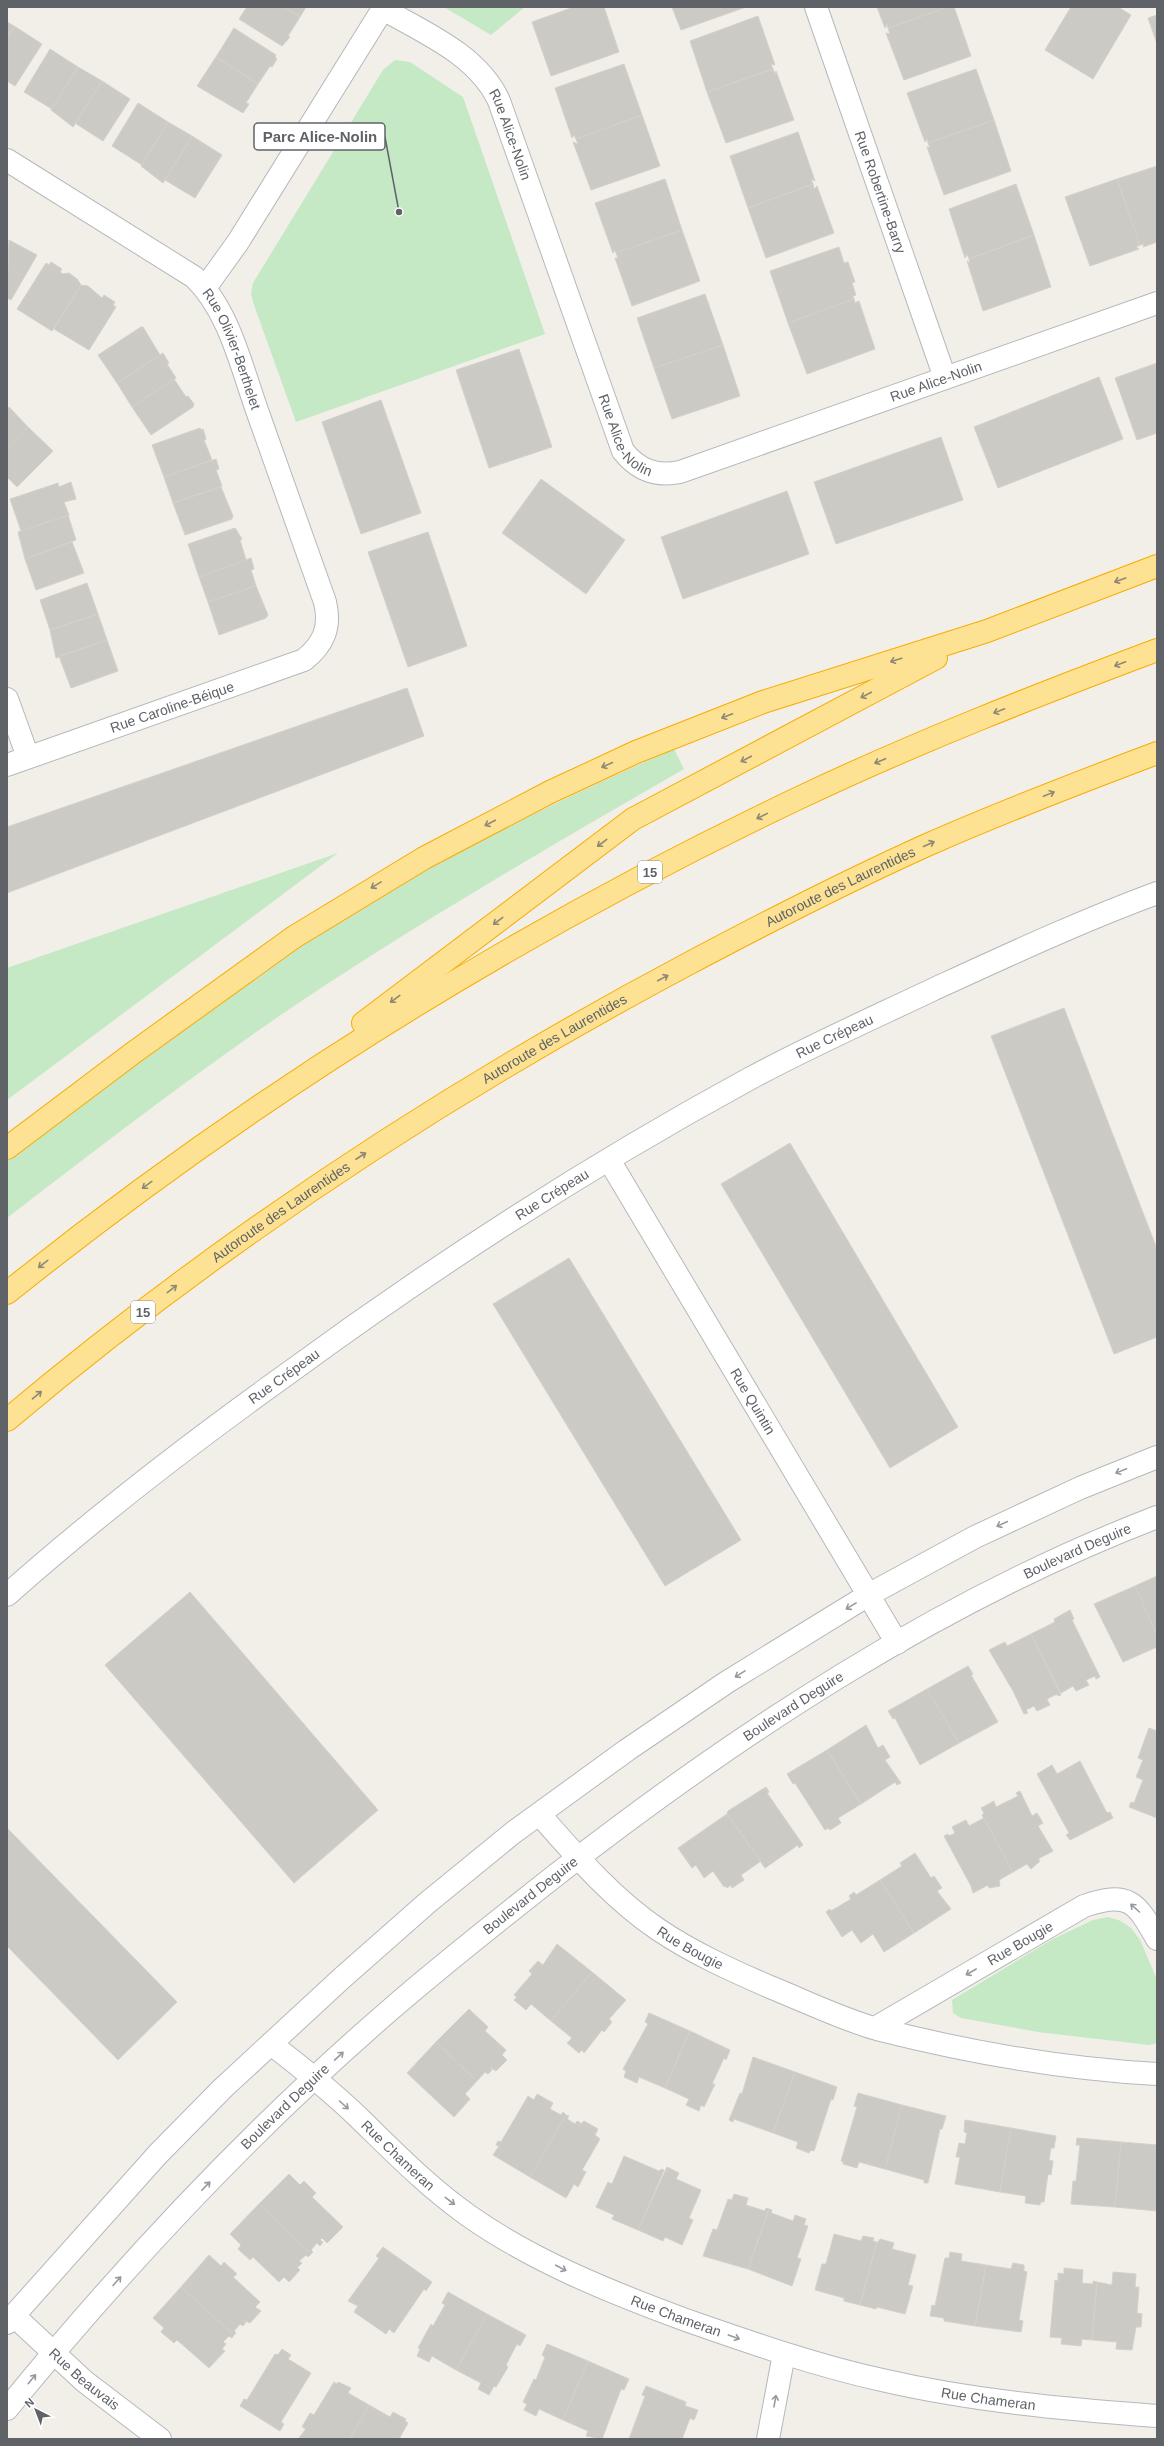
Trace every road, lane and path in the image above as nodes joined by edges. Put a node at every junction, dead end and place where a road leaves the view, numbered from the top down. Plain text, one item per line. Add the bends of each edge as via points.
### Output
1 (816, 7) edge
2 (384, 8) edge
3 (7, 160) edge
4 (205, 288) junction
5 (1157, 304) edge
6 (945, 378) junction
7 (1157, 566) edge
8 (987, 631) junction
9 (325, 634) joint
10 (1157, 650) edge
11 (7, 699) edge
12 (1157, 753) edge
13 (28, 757) junction
14 (7, 765) edge
15 (1157, 893) edge
16 (7, 1148) edge
17 (609, 1160) junction
18 (179, 1162) junction
19 (7, 1292) edge
20 (7, 1420) edge
21 (1157, 1457) edge
22 (1157, 1517) edge
23 (870, 1594) junction
24 (7, 1596) edge
25 (897, 1643) junction
26 (540, 1815) junction
27 (578, 1858) junction
28 (1157, 1939) edge
29 (875, 2028) junction
30 (270, 2044) junction
31 (1157, 2074) edge
32 (315, 2078) junction
33 (10, 2319) edge
34 (54, 2352) junction
35 (784, 2354) junction
36 (7, 2409) edge
37 (1157, 2416) edge
38 (160, 2439) edge
39 (768, 2439) edge

1 - 6 street, Rue Robertine-Barry
2 - 4 street via 238,242
2 - 6 street, Rue Alice-Nolin via 473,64 494,91 615,432 623,451 636,465 657,474 680,472
3 - 4 street, Rue Olivier-Berthelet via 184,272
4 - 9 street, Rue Olivier-Berthelet via 223,316 325,602 328,621
5 - 6 street, Rue Alice-Nolin
7 -> 8 highway
8 -> 16 highway via 763,702 692,729 590,773 465,836 378,884 294,937
8 -> 18 highway via 633,820
9 - 13 street, Rue Caroline-Béique via 312,654 293,665
10 -> 18 highway, 15 via 1023,701 868,766 642,876 441,990 306,1074
11 - 13 street
20 -> 12 highway, Autoroute des Laurentides / 15 via 80,1360 282,1208 398,1132 568,1030 753,930 870,871 1002,813
13 - 14 street, Rue Caroline-Béique
15 - 17 street, Rue Crépeau via 1000,959 868,1020 749,1079
17 - 23 street, Rue Quintin
17 - 24 street, Rue Crépeau via 384,1302 218,1423 74,1536
18 -> 19 highway, 15
21 -> 23 street via 1080,1488 975,1537
22 - 25 street, Boulevard Deguire via 1058,1559
23 - 25 street, Rue Quintin
23 -> 26 street via 727,1682 626,1750
25 - 27 street, Boulevard Deguire via 732,1745
26 - 27 street, Rue Bougie
26 - 30 street via 514,1832 427,1903
27 - 29 street, Rue Bougie via 613,1892 659,1930 705,1956 812,2004
32 -> 27 street, Boulevard Deguire via 459,1952
28 -> 29 street, Rue Bougie via 1134,1905 1120,1898 1104,1899 1084,1906
29 - 31 street, Rue Bougie via 1004,2056 1105,2071
30 - 32 street, Rue Chameran
30 - 33 street via 158,2154
34 -> 32 street, Boulevard Deguire via 172,2220
32 -> 35 street, Rue Chameran via 430,2186 471,2217 517,2245 636,2302
33 - 34 street, Rue Beauvais
36 -> 34 street, Boulevard Deguire
34 - 38 street, Rue Beauvais via 84,2381
35 - 37 street, Rue Chameran via 881,2380 951,2394 1036,2407
39 -> 35 street

